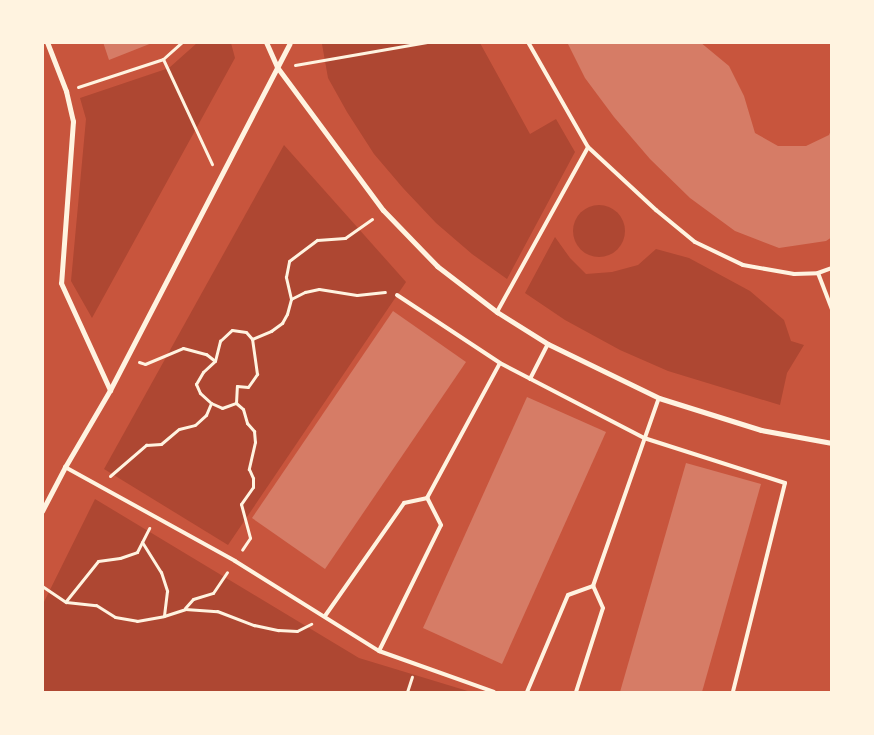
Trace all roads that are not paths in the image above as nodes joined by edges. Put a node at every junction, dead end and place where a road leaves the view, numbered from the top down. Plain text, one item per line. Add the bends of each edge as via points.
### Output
1 (47, 42) edge
2 (266, 42) edge
3 (528, 42) edge
4 (289, 44) dead end
5 (277, 68) junction
6 (588, 147) junction
7 (832, 268) edge
8 (818, 273) junction
9 (397, 295) road end
10 (832, 310) edge
11 (497, 312) junction
12 (548, 344) junction
13 (500, 363) junction
14 (530, 379) junction
15 (110, 390) junction
16 (659, 398) junction
17 (644, 438) junction
18 (832, 443) edge
19 (65, 467) junction
20 (426, 498) junction
21 (42, 511) edge
22 (593, 586) junction
23 (325, 616) junction
24 (379, 651) junction
25 (494, 692) edge
26 (527, 692) edge
27 (576, 692) edge
28 (733, 692) edge

1 - 15 street via 66,91 73,121 61,283
2 - 5 street
3 - 6 lane
4 - 5 street
5 - 11 street via 384,210 437,266
5 - 15 street
6 - 8 lane via 695,242 743,265 794,274
6 - 11 lane
7 - 8 lane
8 - 10 lane
9 - 13 lane
11 - 12 street
12 - 14 lane
12 - 16 street
13 - 14 lane
13 - 20 lane
14 - 17 lane
15 - 19 street
16 - 17 lane
16 - 18 street via 761,430
17 - 22 lane
17 - 28 lane via 785,483
19 - 21 street
19 - 23 lane via 235,561
20 - 23 lane via 404,503
20 - 24 lane via 440,524
22 - 26 lane via 568,596
22 - 27 lane via 603,608
23 - 24 lane
24 - 25 lane

